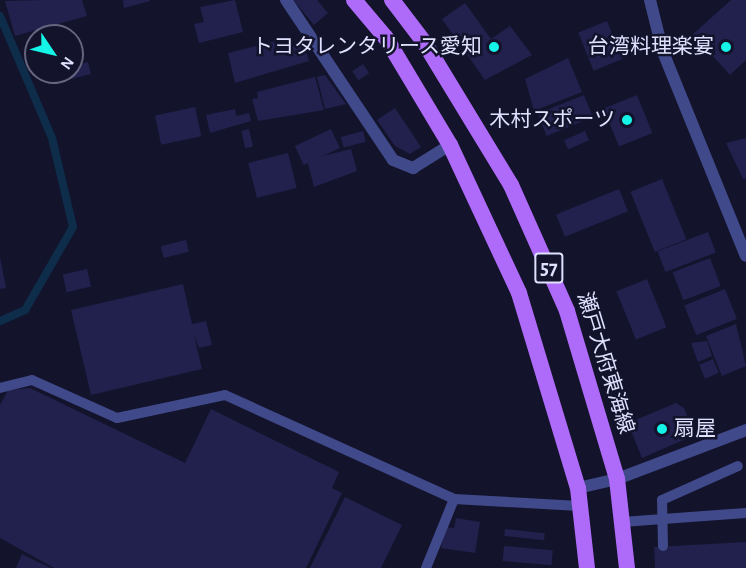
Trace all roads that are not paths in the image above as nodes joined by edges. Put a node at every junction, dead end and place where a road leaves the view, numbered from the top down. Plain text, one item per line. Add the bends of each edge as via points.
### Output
1 (286, 0) edge
2 (354, 0) edge
3 (392, 0) edge
4 (650, 0) edge
5 (450, 145) junction
6 (746, 256) edge
7 (0, 388) edge
8 (746, 430) edge
9 (742, 465) edge
10 (617, 479) junction
11 (578, 488) junction
12 (454, 499) junction
13 (580, 506) junction
14 (746, 513) edge
15 (622, 522) junction
16 (663, 546) dead end
17 (426, 568) edge
18 (587, 568) edge
19 (627, 568) edge

1 - 5 street via 393,160 413,168
2 - 5 main road, 57 via 386,38
3 - 10 main road, 瀬戸大府東海線 / 57 via 424,42 530,224 567,311
4 - 6 street via 663,52
5 - 11 main road, 57 via 519,293
7 - 12 lane via 32,380 117,418 225,395
8 - 10 street
9 - 16 lane, bridge via 662,500
10 - 11 street
10 - 15 main road, 瀬戸大府東海線 / 57
11 - 13 main road, 57
12 - 13 lane
12 - 17 lane
13 - 18 main road, 57
14 - 15 lane
15 - 19 main road, 瀬戸大府東海線 / 57

